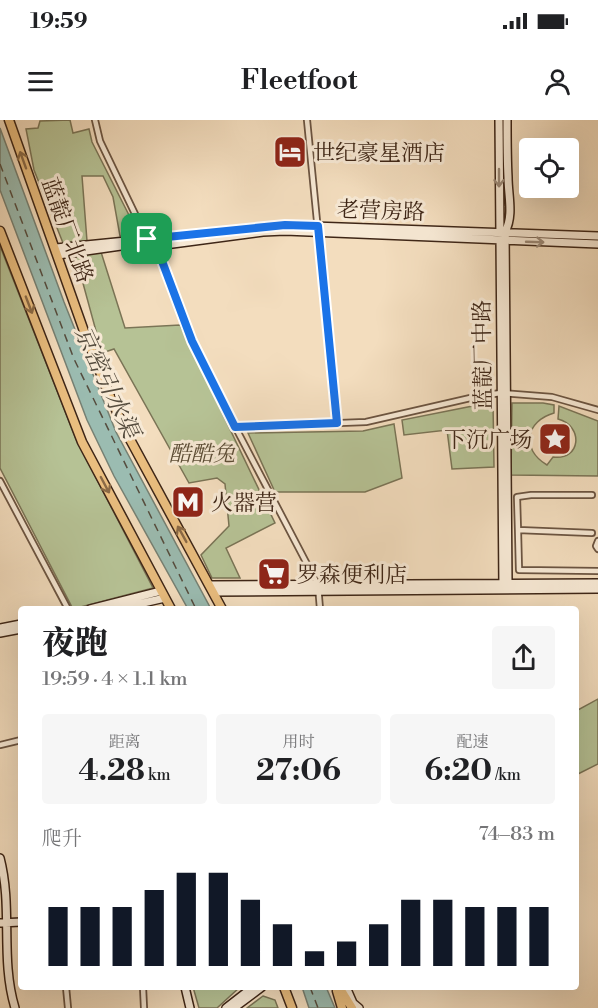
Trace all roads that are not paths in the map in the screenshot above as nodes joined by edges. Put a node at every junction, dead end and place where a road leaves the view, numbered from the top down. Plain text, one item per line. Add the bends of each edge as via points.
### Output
1 (9, 120) edge
2 (95, 120) edge
3 (307, 120) edge
4 (499, 120) edge
5 (507, 120) edge
6 (318, 229) junction
7 (0, 231) edge
8 (502, 236) junction
9 (598, 236) edge
10 (149, 242) junction
11 (598, 244) edge
12 (57, 251) junction
13 (503, 393) junction
14 (598, 410) edge
15 (337, 423) junction
16 (235, 427) junction
17 (0, 481) edge
18 (592, 495) dead end
19 (505, 505) junction
20 (516, 505) junction
21 (518, 530) junction
22 (592, 533) dead end
23 (598, 541) edge
24 (598, 549) edge
25 (598, 571) edge
26 (598, 584) edge
27 (506, 587) junction
28 (318, 588) junction
29 (212, 589) junction
30 (598, 589) edge
31 (163, 594) junction
32 (66, 606) edge
33 (105, 606) edge
34 (126, 606) edge
35 (169, 606) edge
36 (220, 606) edge
37 (320, 606) edge
38 (18, 625) edge
39 (0, 628) edge
40 (18, 630) edge
41 (0, 633) edge
42 (18, 741) edge
43 (0, 745) edge
44 (0, 858) edge
45 (18, 922) edge
46 (3, 923) edge
47 (66, 990) edge
48 (143, 990) edge
49 (186, 990) edge
50 (249, 990) edge
51 (258, 990) edge
52 (285, 990) edge
53 (338, 990) edge
54 (339, 990) edge
55 (347, 990) edge
56 (15, 1008) edge
57 (68, 1008) edge
58 (144, 1008) edge
59 (190, 1008) edge
60 (226, 1008) edge
61 (234, 1008) edge
62 (292, 1008) edge
63 (342, 1008) edge
64 (352, 1008) edge
65 (359, 1008) edge

12 -> 1 highway, 蓝靛厂北路
2 - 10 street via 100,141
3 - 6 street
4 -> 8 street, 蓝靛厂中路
5 - 8 street, 蓝靛厂中路 via 510,223
6 - 8 street, 老营房路
6 - 10 street, 老营房路 via 165,245
6 - 15 street
7 -> 31 highway via 82,442
8 - 9 street, 老营房路
8 -> 11 street, 老营房路
8 - 13 street, 蓝靛厂中路
10 - 12 street, 老营房路
10 - 16 street via 159,253 192,341
29 -> 12 highway, 蓝靛厂北路 via 108,393
13 - 14 street via 552,397
13 - 15 street via 392,418
13 - 19 street, 蓝靛厂中路
15 - 16 street
16 - 28 street
17 - 32 street
18 - 20 street via 531,495 517,497
19 - 20 street
19 - 27 street, 蓝靛厂中路
20 - 21 street
21 - 22 street
21 - 25 street via 519,570
23 - 24 street
26 - 27 street
27 - 28 street
27 - 30 street
28 - 29 street
28 - 37 street
29 - 36 highway, 蓝靛厂北路
31 - 33 street
31 - 34 street
31 - 35 highway
38 - 39 street
40 - 41 street
42 - 43 street
44 - 46 street via 7,897
45 - 46 street
46 - 56 street via 7,975
47 - 57 street
48 - 58 street
49 - 59 street
50 - 60 street
51 - 61 street
52 - 62 highway
53 - 63 highway
54 - 64 highway
55 - 65 street

